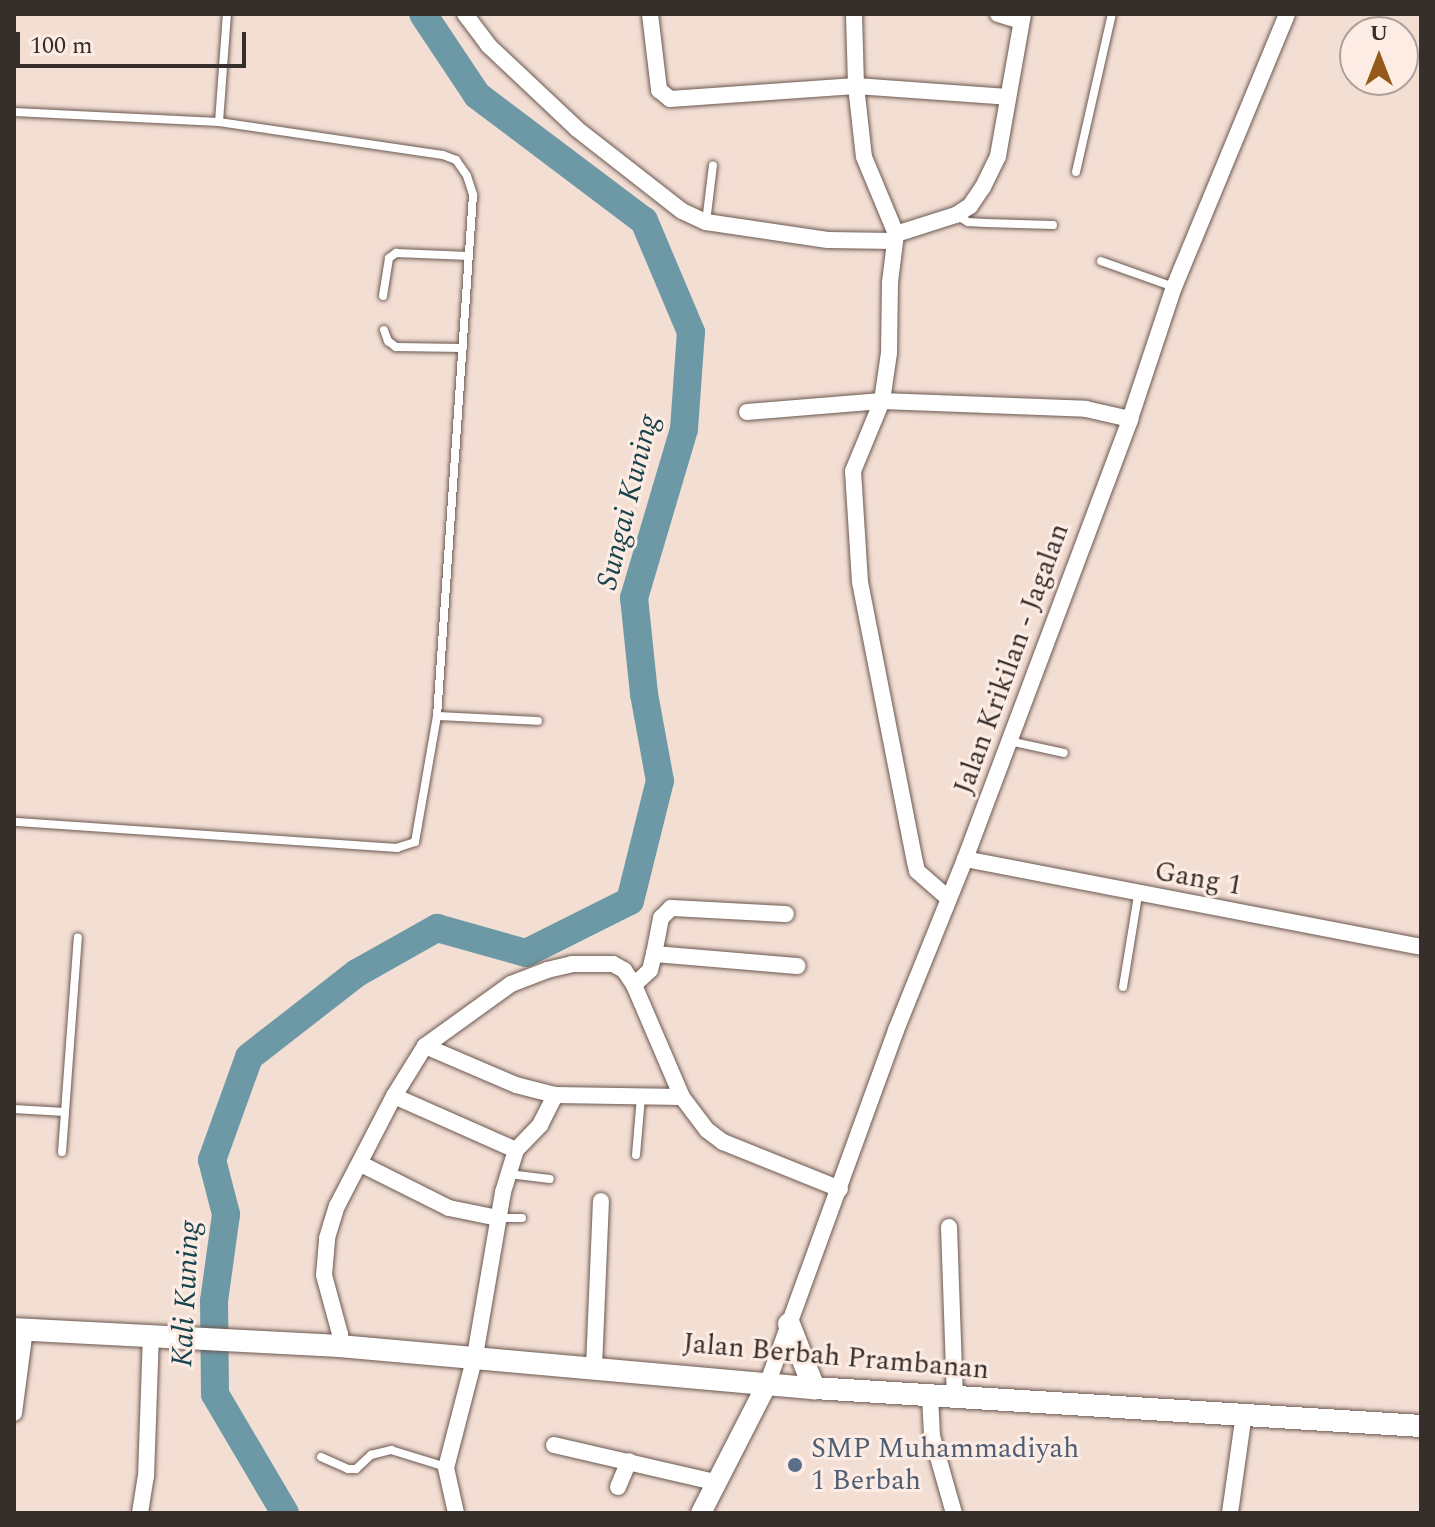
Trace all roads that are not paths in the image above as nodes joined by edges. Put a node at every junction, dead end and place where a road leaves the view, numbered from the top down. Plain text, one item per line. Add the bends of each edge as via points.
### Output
1 (227, 14) edge
2 (466, 14) edge
3 (650, 14) edge
4 (854, 14) edge
5 (998, 14) edge
6 (1112, 14) edge
7 (1287, 14) edge
8 (1022, 17) edge
9 (856, 86) junction
10 (1008, 97) junction
11 (14, 112) edge
12 (219, 122) junction
13 (713, 165) dead end
14 (1076, 172) dead end
15 (956, 215) junction
16 (706, 222) junction
17 (1053, 225) dead end
18 (895, 238) junction
19 (469, 256) junction
20 (1101, 261) dead end
21 (1174, 287) junction
22 (383, 296) dead end
23 (384, 330) dead end
24 (463, 348) junction
25 (882, 401) junction
26 (747, 412) dead end
27 (1130, 419) junction
28 (437, 716) junction
29 (538, 721) dead end
30 (1009, 741) junction
31 (1064, 753) dead end
32 (14, 822) edge
33 (965, 859) junction
34 (1138, 895) junction
35 (948, 898) junction
36 (786, 914) dead end
37 (78, 937) dead end
38 (1421, 947) edge
39 (654, 954) junction
40 (797, 966) dead end
41 (634, 985) junction
42 (1123, 987) dead end
43 (425, 1046) junction
44 (555, 1095) junction
45 (394, 1096) junction
46 (641, 1096) junction
47 (682, 1097) junction
48 (14, 1109) edge
49 (65, 1112) junction
50 (516, 1150) junction
51 (62, 1152) dead end
52 (636, 1155) dead end
53 (361, 1164) junction
54 (508, 1174) junction
55 (550, 1179) dead end
56 (840, 1189) junction
57 (601, 1201) dead end
58 (498, 1218) junction
59 (522, 1218) dead end
60 (949, 1227) dead end
61 (789, 1324) junction
62 (20, 1329) edge
63 (151, 1335) junction
64 (339, 1346) junction
65 (475, 1356) junction
66 (594, 1367) junction
67 (768, 1382) junction
68 (814, 1388) junction
69 (930, 1396) junction
70 (955, 1397) junction
71 (14, 1413) edge
72 (1244, 1414) junction
73 (1421, 1426) edge
74 (554, 1445) dead end
75 (321, 1457) dead end
76 (629, 1461) junction
77 (446, 1468) junction
78 (714, 1482) junction
79 (618, 1487) dead end
80 (140, 1513) edge
81 (456, 1513) edge
82 (701, 1513) edge
83 (954, 1513) edge
84 (1230, 1513) edge

1 - 12 lane
2 - 16 street via 488,45 577,129 682,211
3 - 9 street via 659,90 670,99
4 - 9 street
5 - 8 street
6 - 14 lane
7 - 21 street, Jalan Krikilan - Jagalan
8 - 10 street
9 - 10 street
9 - 18 street via 864,157
10 - 15 street via 998,156 974,201
11 - 12 lane
12 - 19 lane via 456,160 473,195
13 - 16 lane
15 - 17 lane via 968,222
15 - 18 street
16 - 18 street via 828,240
18 - 25 street
19 - 22 lane via 396,253 389,258
19 - 24 lane
20 - 21 lane
21 - 27 street, Jalan Krikilan - Jagalan
23 - 24 lane via 396,347
24 - 28 lane
25 - 26 street
25 - 27 street via 1086,409
25 - 35 street via 853,471 860,582 915,862 924,878
27 - 30 street, Jalan Krikilan - Jagalan
28 - 29 lane
28 - 32 lane via 418,836 403,847
30 - 31 lane
30 - 33 street, Jalan Krikilan - Jagalan
33 - 34 street, Gang 1
33 - 35 street, Jalan Krikilan - Jagalan
34 - 38 street, Gang 1
34 - 42 lane
35 - 56 street, Jalan Krikilan - Jagalan
36 - 39 street via 671,908 661,918
37 - 49 lane
39 - 40 street
39 - 41 street via 650,970
41 - 43 street via 613,964 547,970 511,984
41 - 47 street
43 - 44 street via 516,1085
43 - 45 street
44 - 46 street
44 - 50 street via 540,1125
45 - 50 street
45 - 53 street
46 - 47 street
46 - 52 lane
47 - 56 street via 723,1142
48 - 49 lane
49 - 51 lane
50 - 54 street
53 - 58 street via 449,1208
53 - 64 street via 337,1206 324,1258
54 - 55 lane
54 - 58 street
56 - 61 street, Jalan Krikilan - Jagalan
57 - 66 street
58 - 59 lane
58 - 65 street
60 - 70 street
61 - 67 street, Jalan Krikilan - Jagalan
61 - 68 main road
62 - 63 main road, Jalan Berbah Prambanan
62 - 71 street
63 - 64 main road, Jalan Berbah Prambanan
63 - 80 street
64 - 65 main road, Jalan Berbah Prambanan
65 - 66 main road, Jalan Berbah Prambanan
65 - 77 street
66 - 67 main road, Jalan Berbah Prambanan
67 - 68 main road, Jalan Berbah Prambanan
67 - 78 street
68 - 69 main road, Jalan Berbah Prambanan
69 - 70 main road, Jalan Berbah Prambanan
69 - 83 street via 932,1436
70 - 72 main road, Jalan Berbah Prambanan
72 - 73 main road, Jalan Berbah Prambanan
72 - 84 street
74 - 76 street
75 - 77 lane via 356,1469 371,1455 391,1450
76 - 78 street
76 - 79 street
77 - 81 street
78 - 82 street

